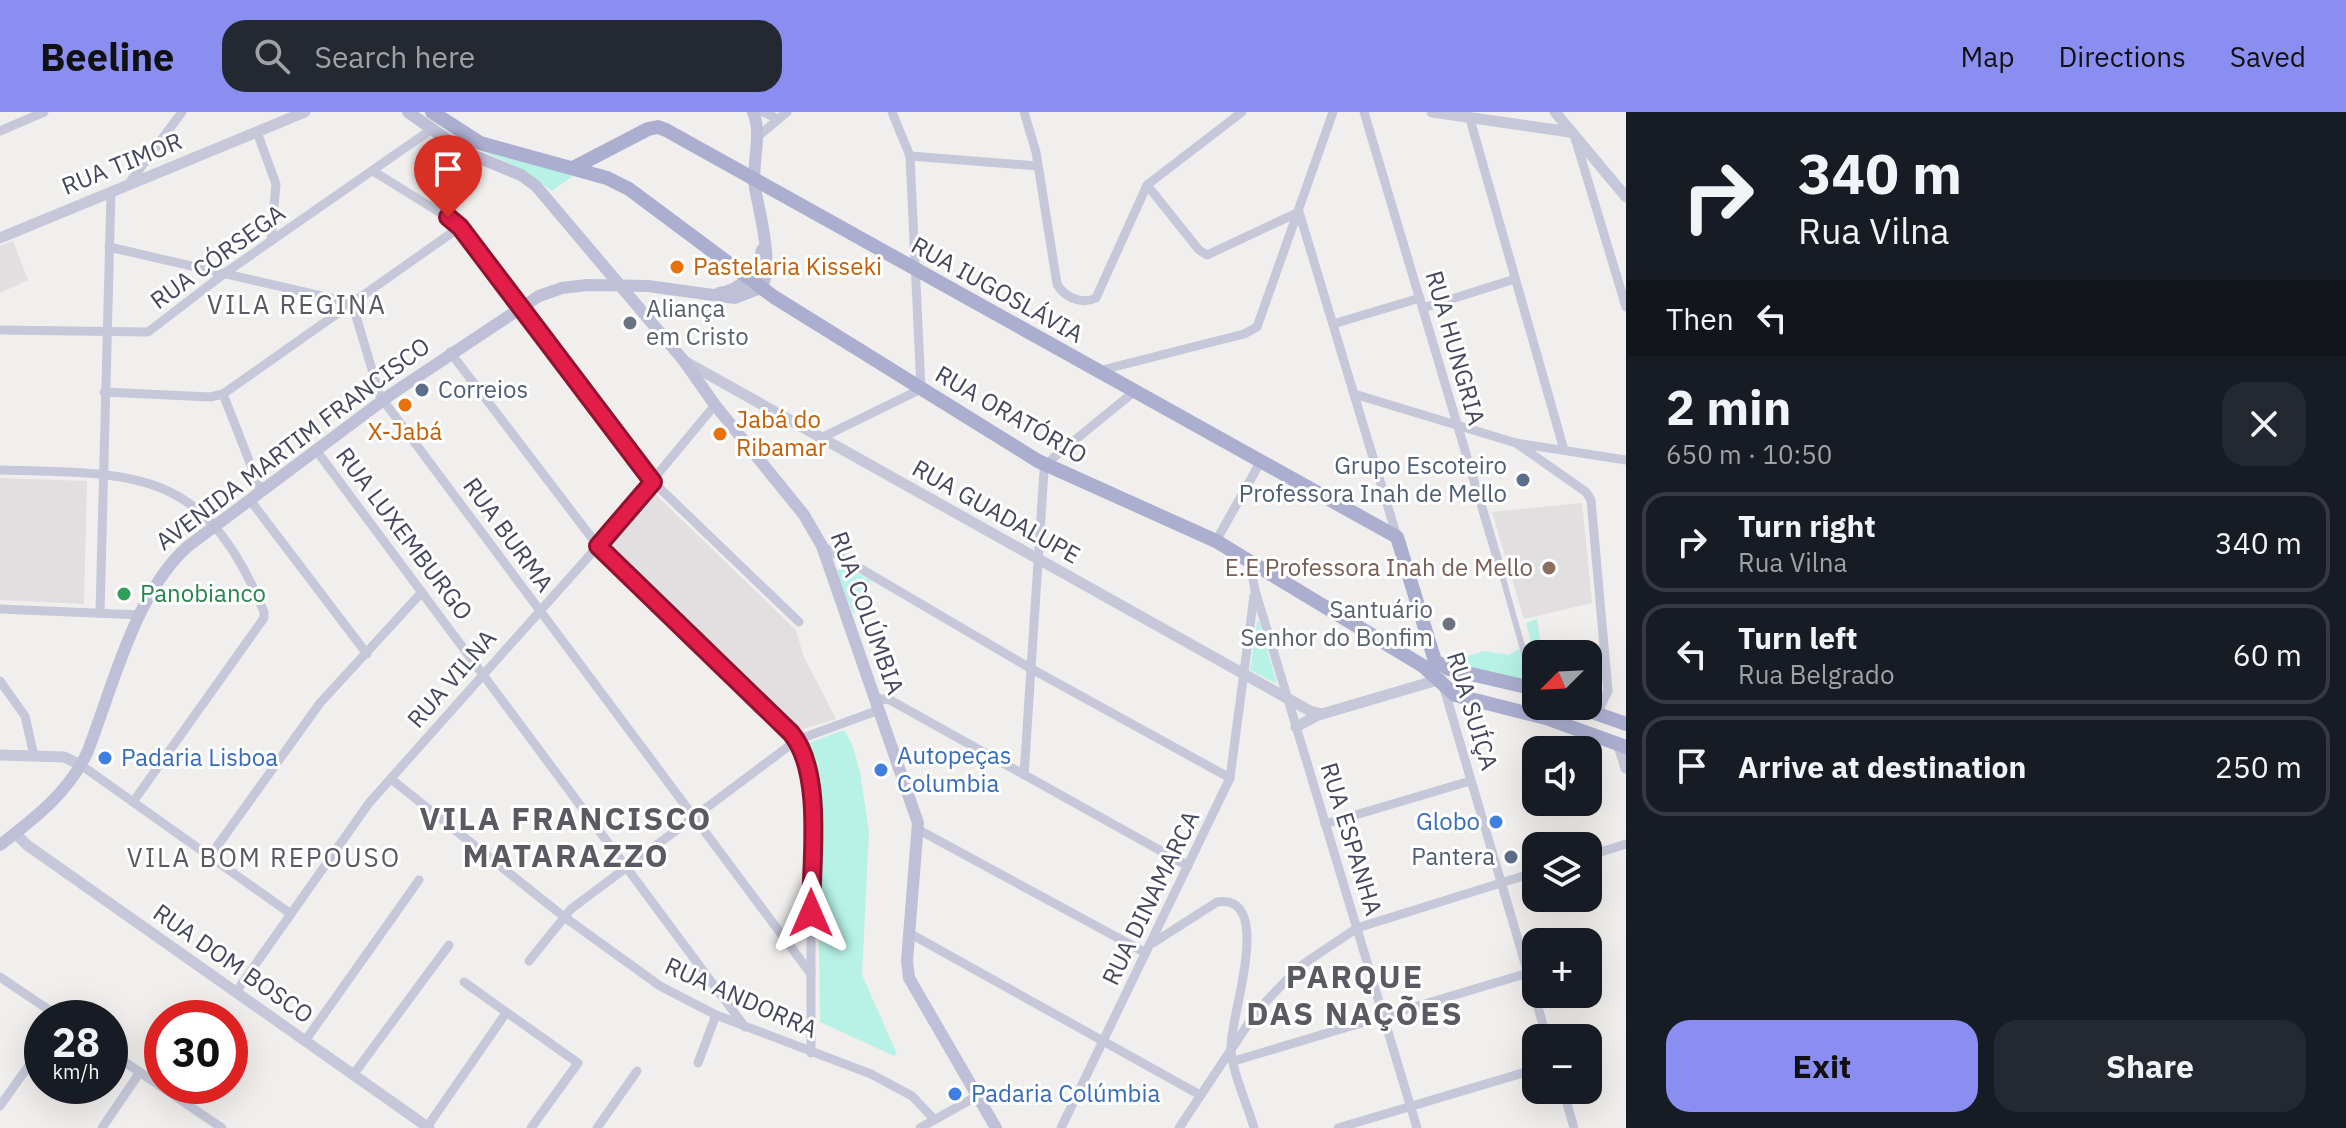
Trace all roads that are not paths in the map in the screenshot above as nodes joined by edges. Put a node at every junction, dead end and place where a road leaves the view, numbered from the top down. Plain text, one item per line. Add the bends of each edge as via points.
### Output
1 (44, 112) edge
2 (182, 112) edge
3 (305, 112) edge
4 (408, 112) edge
5 (432, 112) edge
6 (753, 112) edge
7 (763, 112) edge
8 (892, 112) edge
9 (1024, 112) edge
10 (1242, 112) edge
11 (1333, 112) edge
12 (1364, 112) edge
13 (1432, 112) edge
14 (1555, 112) edge
15 (782, 116) edge
16 (1470, 119) junction
17 (432, 129) junction
18 (0, 131) edge
19 (257, 132) junction
20 (1573, 134) junction
21 (756, 138) junction
22 (154, 148) junction
23 (910, 156) junction
24 (1037, 166) junction
25 (573, 168) junction
26 (166, 169) junction
27 (373, 171) junction
28 (754, 181) junction
29 (1147, 185) junction
30 (127, 186) junction
31 (111, 192) junction
32 (1626, 197) edge
33 (1299, 212) junction
34 (460, 227) junction
35 (0, 238) edge
36 (271, 241) junction
37 (764, 243) junction
38 (109, 247) junction
39 (915, 270) junction
40 (225, 273) junction
41 (748, 278) junction
42 (1515, 279) junction
43 (619, 286) junction
44 (761, 288) junction
45 (710, 294) junction
46 (352, 303) junction
47 (1422, 303) junction
48 (520, 306) junction
49 (1626, 307) edge
50 (1333, 324) junction
51 (0, 330) edge
52 (106, 333) junction
53 (450, 352) junction
54 (684, 361) junction
55 (1098, 371) junction
56 (727, 389) junction
57 (921, 389) junction
58 (1135, 391) junction
59 (104, 392) junction
60 (223, 394) junction
61 (1354, 394) junction
62 (383, 400) junction
63 (715, 405) junction
64 (1457, 427) junction
65 (819, 439) junction
66 (1516, 443) junction
67 (316, 450) junction
68 (1561, 450) junction
69 (1626, 460) edge
70 (1261, 461) junction
71 (1047, 465) junction
72 (1553, 469) junction
73 (0, 470) edge
74 (102, 473) junction
75 (653, 482) junction
76 (261, 491) junction
77 (250, 500) junction
78 (215, 526) junction
79 (1397, 537) junction
80 (1216, 541) junction
81 (598, 546) junction
82 (822, 546) junction
83 (1038, 560) junction
84 (1498, 561) joint
85 (1250, 562) junction
86 (1255, 590) junction
87 (422, 592) junction
88 (0, 609) edge
89 (538, 612) junction
90 (100, 613) junction
91 (141, 615) junction
92 (1251, 619) junction
93 (1264, 621) junction
94 (799, 622) dead end
95 (1522, 643) edge
96 (367, 654) junction
97 (1435, 661) junction
98 (1030, 668) junction
99 (484, 674) junction
100 (1244, 675) junction
101 (1441, 679) junction
102 (0, 681) edge
103 (1522, 685) edge
104 (1288, 699) junction
105 (878, 704) junction
106 (1602, 704) edge
107 (1322, 714) junction
108 (1602, 718) edge
109 (1626, 724) edge
110 (1296, 727) junction
111 (797, 740) junction
112 (1623, 747) edge
113 (0, 755) edge
114 (34, 756) junction
115 (81, 765) junction
116 (1626, 768) edge
117 (1024, 775) junction
118 (1230, 778) junction
119 (391, 779) junction
120 (1470, 781) junction
121 (133, 802) junction
122 (694, 816) junction
123 (1325, 824) junction
124 (919, 830) junction
125 (15, 833) junction
126 (1626, 844) edge
127 (0, 845) edge
128 (1602, 852) edge
129 (210, 856) junction
130 (627, 865) junction
131 (1188, 866) junction
132 (1522, 876) edge
133 (419, 880) dead end
134 (1500, 883) junction
135 (291, 914) junction
136 (563, 916) junction
137 (1357, 928) junction
138 (909, 933) junction
139 (449, 945) dead end
140 (1148, 949) junction
141 (1522, 954) edge
142 (529, 961) dead end
143 (811, 974) junction
144 (1522, 975) edge
145 (0, 977) edge
146 (464, 982) dead end
147 (236, 992) junction
148 (34, 1000) edge
149 (506, 1013) junction
150 (716, 1015) junction
151 (1383, 1017) junction
152 (745, 1027) junction
153 (305, 1041) junction
154 (1104, 1041) junction
155 (1231, 1050) junction
156 (811, 1053) junction
157 (1234, 1061) junction
158 (698, 1063) dead end
159 (128, 1064) edge
160 (637, 1071) dead end
161 (24, 1072) edge
162 (140, 1072) junction
163 (1522, 1073) edge
164 (353, 1075) junction
165 (1200, 1095) junction
166 (977, 1096) junction
167 (1567, 1104) edge
168 (0, 1106) edge
169 (1411, 1106) junction
170 (933, 1118) junction
171 (428, 1127) edge
172 (102, 1128) edge
173 (221, 1128) edge
174 (531, 1128) edge
175 (597, 1128) edge
176 (920, 1128) edge
177 (996, 1128) edge
178 (1061, 1128) edge
179 (1179, 1128) edge
180 (1254, 1128) edge
181 (1338, 1128) edge
182 (1417, 1128) edge
183 (1574, 1128) edge

1 - 18 street
2 - 22 street
3 - 19 street, RUA TIMOR
4 - 17 main road, RUA COLÚMBIA
5 - 25 main road, RUA ORATÓRIO via 480,143
6 - 21 main road
7 - 15 street
8 - 23 street
9 - 24 street
10 - 29 street
11 - 33 street
12 - 47 street, RUA HUNGRIA
13 - 16 street
14 - 20 street
15 - 21 street
16 - 20 street
16 - 42 street
17 - 27 street, RUA CÓRSEGA
17 - 43 main road, RUA COLÚMBIA via 472,157 528,179
19 - 26 street, RUA TIMOR
19 - 36 street via 276,184
20 - 32 street
20 - 49 street
21 - 28 main road
22 - 26 street via 155,158
22 - 30 street
23 - 24 street
23 - 39 street
24 - 29 street via 1057,284 1067,296 1084,301 1096,298
25 - 28 main road, RUA IUGOSLÁVIA via 658,127
25 - 41 main road, RUA ORATÓRIO via 629,189
26 - 30 street, RUA TIMOR
27 - 34 street
27 - 36 street, RUA CÓRSEGA
28 - 37 main road
28 - 39 main road, RUA IUGOSLÁVIA
29 - 33 street via 1204,254
30 - 31 street, RUA TIMOR
31 - 35 street, RUA TIMOR
31 - 38 street
33 - 50 street, RUA SUÍÇA
33 - 55 street via 1257,327
34 - 46 street
34 - 48 street
36 - 40 street, RUA CÓRSEGA
37 - 41 main road
37 - 44 main road via 767,276
38 - 40 street
38 - 52 street
39 - 55 main road, RUA IUGOSLÁVIA
39 - 57 street
40 - 46 street
40 - 52 street, RUA CÓRSEGA via 153,330
41 - 44 main road, RUA ORATÓRIO
41 - 45 main road, AVENIDA MARTIM FRANCISCO via 732,290
42 - 47 street
42 - 68 street
43 - 45 main road, AVENIDA MARTIM FRANCISCO
43 - 48 main road, AVENIDA MARTIM FRANCISCO via 562,288
43 - 54 main road, RUA COLÚMBIA
44 - 45 main road, AVENIDA MARTIM FRANCISCO via 735,298
44 - 57 main road, RUA ORATÓRIO
46 - 60 street
46 - 62 street, RUA BURMA
47 - 50 street
47 - 64 street, RUA HUNGRIA
48 - 53 main road, AVENIDA MARTIM FRANCISCO
48 - 75 street
50 - 61 street, RUA SUÍÇA
51 - 52 street, RUA CÓRSEGA
52 - 59 street
53 - 62 main road, AVENIDA MARTIM FRANCISCO
53 - 81 street
54 - 56 street, RUA GUADALUPE
54 - 63 main road, RUA COLÚMBIA
55 - 58 main road, RUA IUGOSLÁVIA
56 - 63 street
56 - 65 street, RUA GUADALUPE
57 - 65 street
57 - 71 main road, RUA ORATÓRIO
58 - 70 main road, RUA IUGOSLÁVIA
58 - 71 street
59 - 60 street
59 - 74 street
60 - 76 street
61 - 64 street
61 - 79 street, RUA SUÍÇA
62 - 67 main road, AVENIDA MARTIM FRANCISCO
62 - 89 street, RUA BURMA
63 - 75 street, RUA VILNA
63 - 82 main road, RUA COLÚMBIA via 804,515
64 - 66 street
64 - 84 street, RUA HUNGRIA
65 - 83 street, RUA GUADALUPE
66 - 68 street
66 - 72 street
67 - 76 main road, AVENIDA MARTIM FRANCISCO
67 - 87 street, RUA LUXEMBURGO
68 - 69 street
68 - 72 street
70 - 79 main road, RUA IUGOSLÁVIA
70 - 80 street
71 - 80 main road, RUA ORATÓRIO
71 - 83 street
72 - 106 street via 1591,500 1608,691
73 - 74 street
74 - 78 street via 165,488
74 - 90 street
75 - 81 street, RUA VILNA
75 - 94 street
76 - 77 main road, AVENIDA MARTIM FRANCISCO
77 - 78 main road, AVENIDA MARTIM FRANCISCO
77 - 96 street
78 - 91 main road, AVENIDA MARTIM FRANCISCO via 166,566
78 - 121 street via 264,618
79 - 97 main road, RUA SUÍÇA
80 - 85 main road, RUA ORATÓRIO
81 - 89 street, RUA VILNA
81 - 111 street
82 - 98 street
82 - 105 main road, RUA COLÚMBIA
83 - 98 street
83 - 100 street, RUA GUADALUPE
84 - 95 street, RUA HUNGRIA
85 - 86 street, RUA ESPANHA
85 - 101 main road, RUA ORATÓRIO
86 - 92 street, RUA DINAMARCA
86 - 93 street, RUA ESPANHA
87 - 96 street
87 - 99 street, RUA LUXEMBURGO
88 - 90 street
89 - 99 street, RUA VILNA
89 - 122 street, RUA BURMA
90 - 91 street
91 - 115 main road, AVENIDA MARTIM FRANCISCO
92 - 93 street
92 - 100 street, RUA DINAMARCA
93 - 104 street, RUA ESPANHA
96 - 129 street via 320,703
97 - 101 street, RUA SUÍÇA
97 - 103 main road
98 - 117 street
98 - 118 street
99 - 119 street, RUA VILNA
99 - 130 street, RUA LUXEMBURGO
100 - 104 street, RUA GUADALUPE
100 - 118 street, RUA DINAMARCA
101 - 107 street
101 - 112 main road, RUA ORATÓRIO via 1462,698 1546,718
101 - 120 street, RUA SUÍÇA
102 - 114 street via 25,716
104 - 107 street, RUA GUADALUPE
104 - 110 street, RUA ESPANHA
105 - 111 street
105 - 117 street via 890,700
105 - 124 main road, RUA COLÚMBIA
107 - 110 street
108 - 109 main road
110 - 123 street, RUA ESPANHA
111 - 122 street
111 - 143 street via 811,781
112 - 116 street
113 - 114 street
114 - 115 street via 68,757
115 - 121 street
115 - 125 main road, AVENIDA MARTIM FRANCISCO via 55,801
117 - 131 street
118 - 131 street, RUA DINAMARCA
119 - 135 street, RUA VILNA
119 - 136 street, RUA ANDORRA
120 - 123 street
120 - 134 street, RUA SUÍÇA
121 - 129 street
122 - 130 street
122 - 143 street, RUA BURMA
123 - 137 street, RUA ESPANHA
124 - 138 main road, RUA COLÚMBIA
124 - 140 street
125 - 127 main road, AVENIDA MARTIM FRANCISCO
125 - 147 street, RUA DOM BOSCO
126 - 128 street
129 - 135 street
130 - 136 street
130 - 152 street, RUA LUXEMBURGO
131 - 140 street, RUA DINAMARCA
132 - 134 street
133 - 153 street
134 - 137 street
134 - 141 street, RUA SUÍÇA
135 - 147 street, RUA VILNA
136 - 142 street
136 - 150 street, RUA ANDORRA via 660,986
137 - 151 street, RUA ESPANHA
137 - 155 street via 1281,983
138 - 154 street
138 - 166 main road, RUA COLÚMBIA via 909,978
139 - 164 street
140 - 154 street, RUA DINAMARCA
140 - 155 street via 1217,902 1233,904 1244,915 1248,936
143 - 156 street
144 - 151 street
145 - 148 street
146 - 149 street
147 - 153 street, RUA DOM BOSCO
149 - 171 street
149 - 174 street via 577,1062
150 - 152 street, RUA ANDORRA
150 - 158 street
151 - 157 street
151 - 169 street, RUA ESPANHA
152 - 156 street, RUA ANDORRA
153 - 164 street, RUA DOM BOSCO
154 - 165 street
154 - 178 street, RUA DINAMARCA
155 - 157 street
155 - 165 street
156 - 170 street, RUA ANDORRA via 871,1074 912,1096
157 - 180 street
159 - 162 street
160 - 175 street
161 - 168 street
162 - 172 street
162 - 173 street
163 - 169 street
164 - 171 street, RUA DOM BOSCO
165 - 179 street
166 - 170 street
166 - 177 main road, RUA COLÚMBIA
167 - 183 street
169 - 181 street
169 - 182 street, RUA ESPANHA
170 - 176 street

